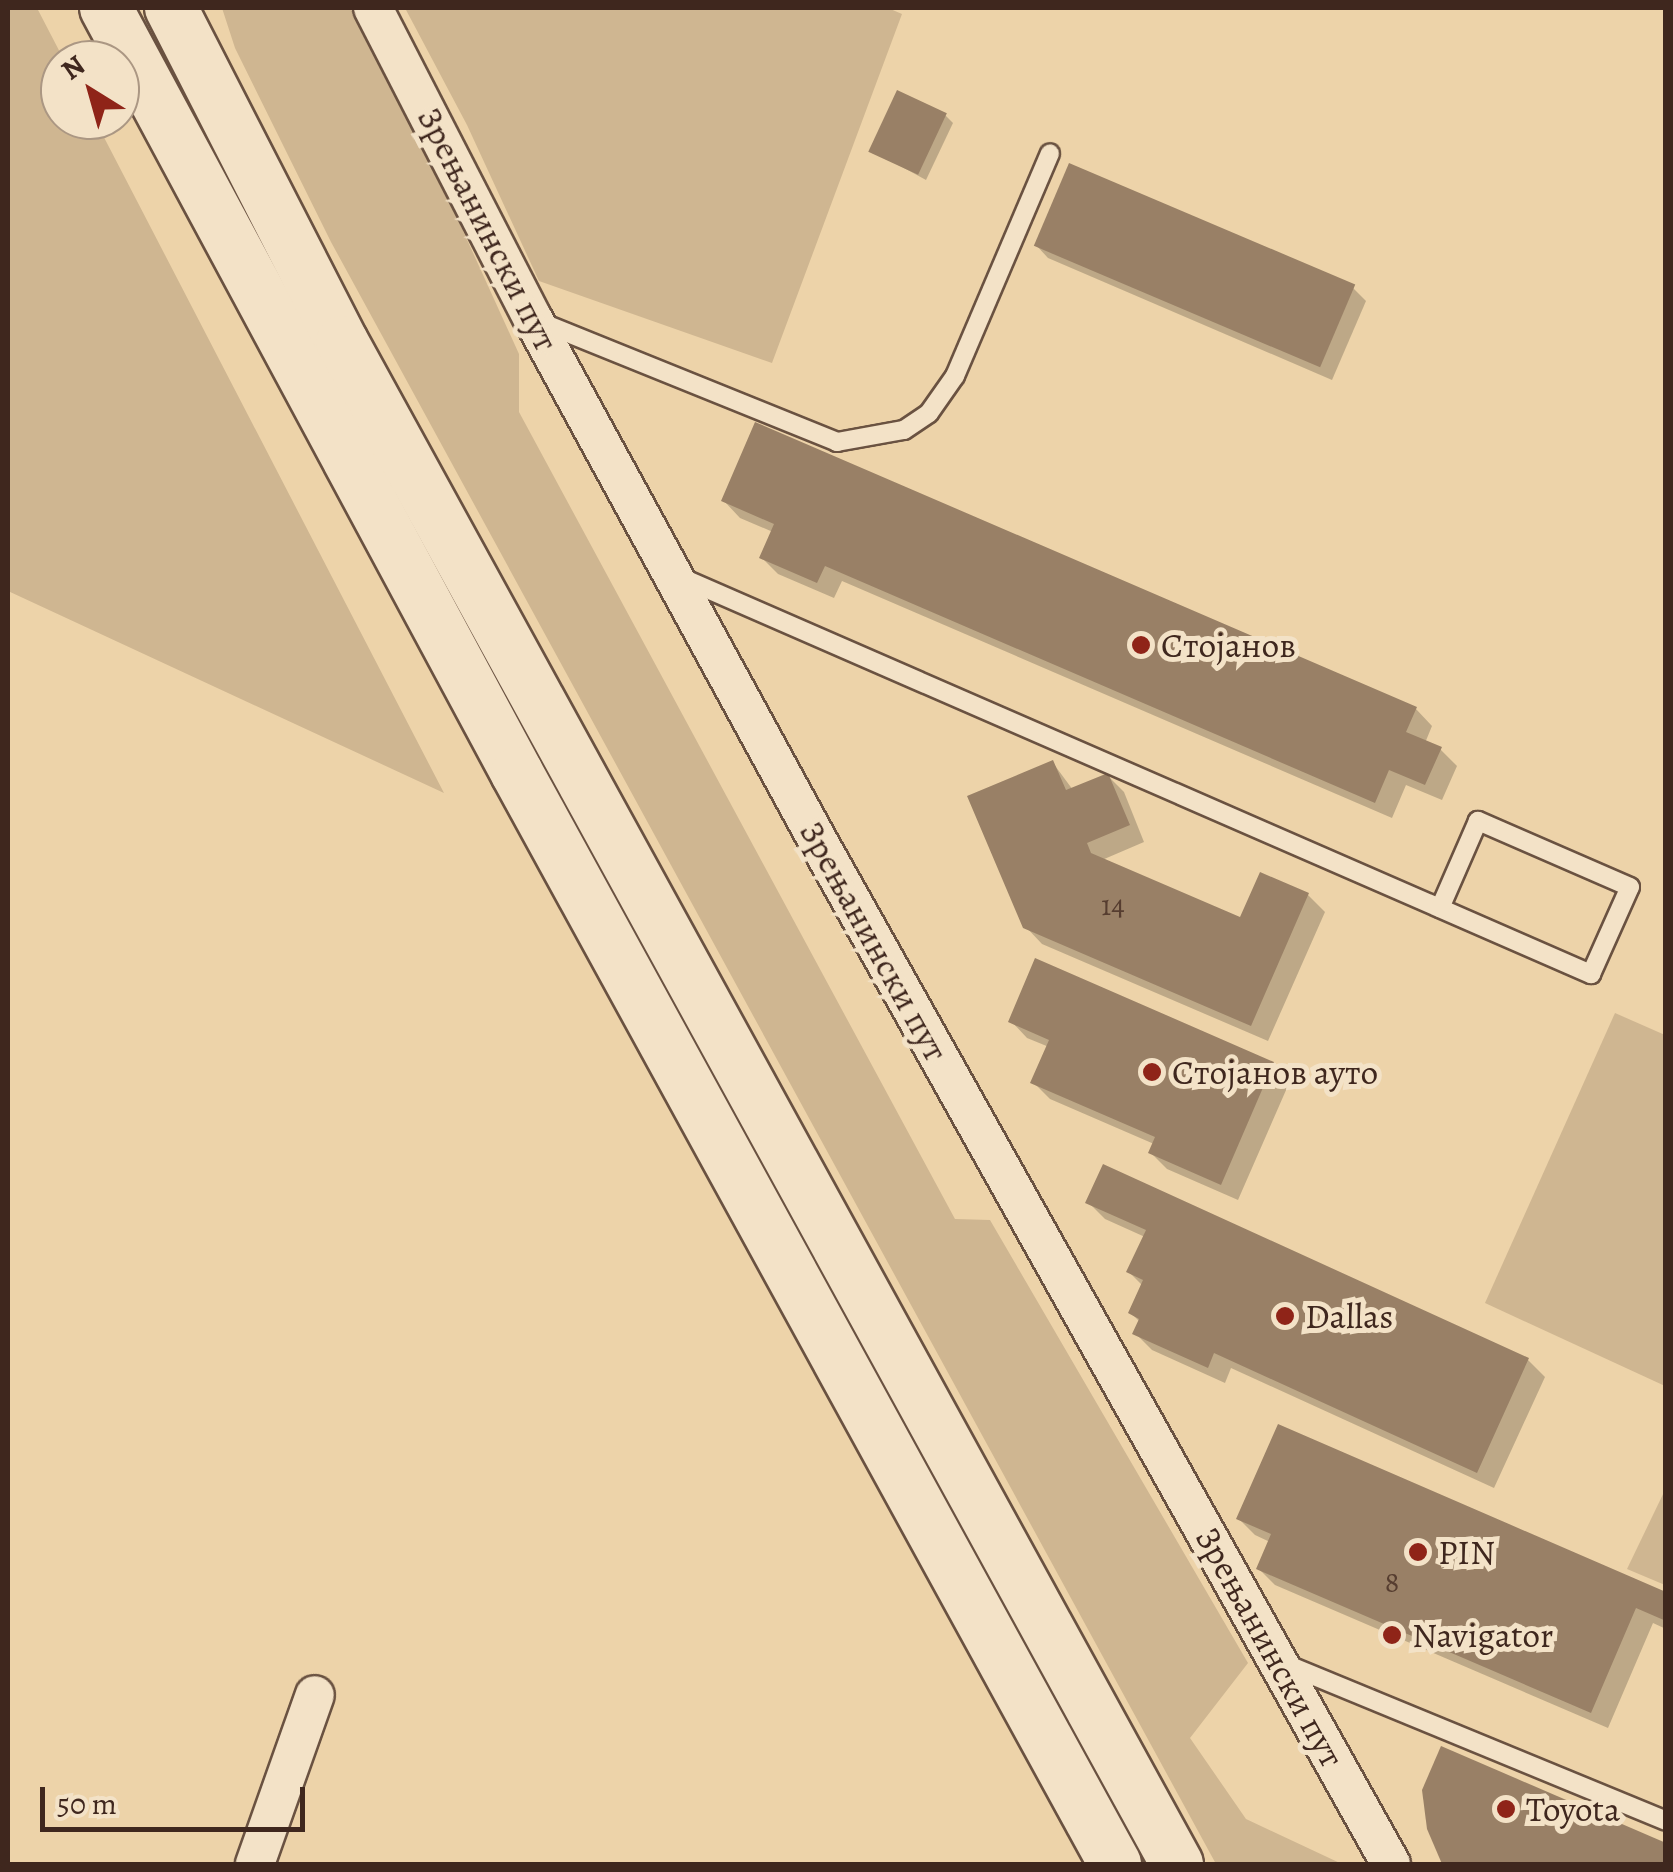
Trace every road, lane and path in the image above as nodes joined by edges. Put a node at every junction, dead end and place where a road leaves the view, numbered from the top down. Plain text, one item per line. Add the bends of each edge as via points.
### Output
1 (106, 8) edge
2 (171, 8) edge
3 (373, 8) edge
4 (1050, 153) dead end
5 (533, 318) junction
6 (675, 574) junction
7 (1440, 908) junction
8 (1277, 1661) junction
9 (315, 1695) dead end
10 (1666, 1821) edge
11 (255, 1864) edge
12 (1115, 1864) edge
13 (1178, 1864) edge
14 (1391, 1864) edge

1 - 12 main road
2 - 13 main road via 475,588
3 - 5 street, Зрењанински пут
4 - 5 lane via 954,376 929,413 904,430 837,442
5 - 6 street, Зрењанински пут
6 - 7 lane
6 - 8 street, Зрењанински пут via 818,844
7 - 7 lane via 1592,974 1630,887 1478,821
8 - 10 lane
8 - 14 street, Зрењанински пут
9 - 11 street

